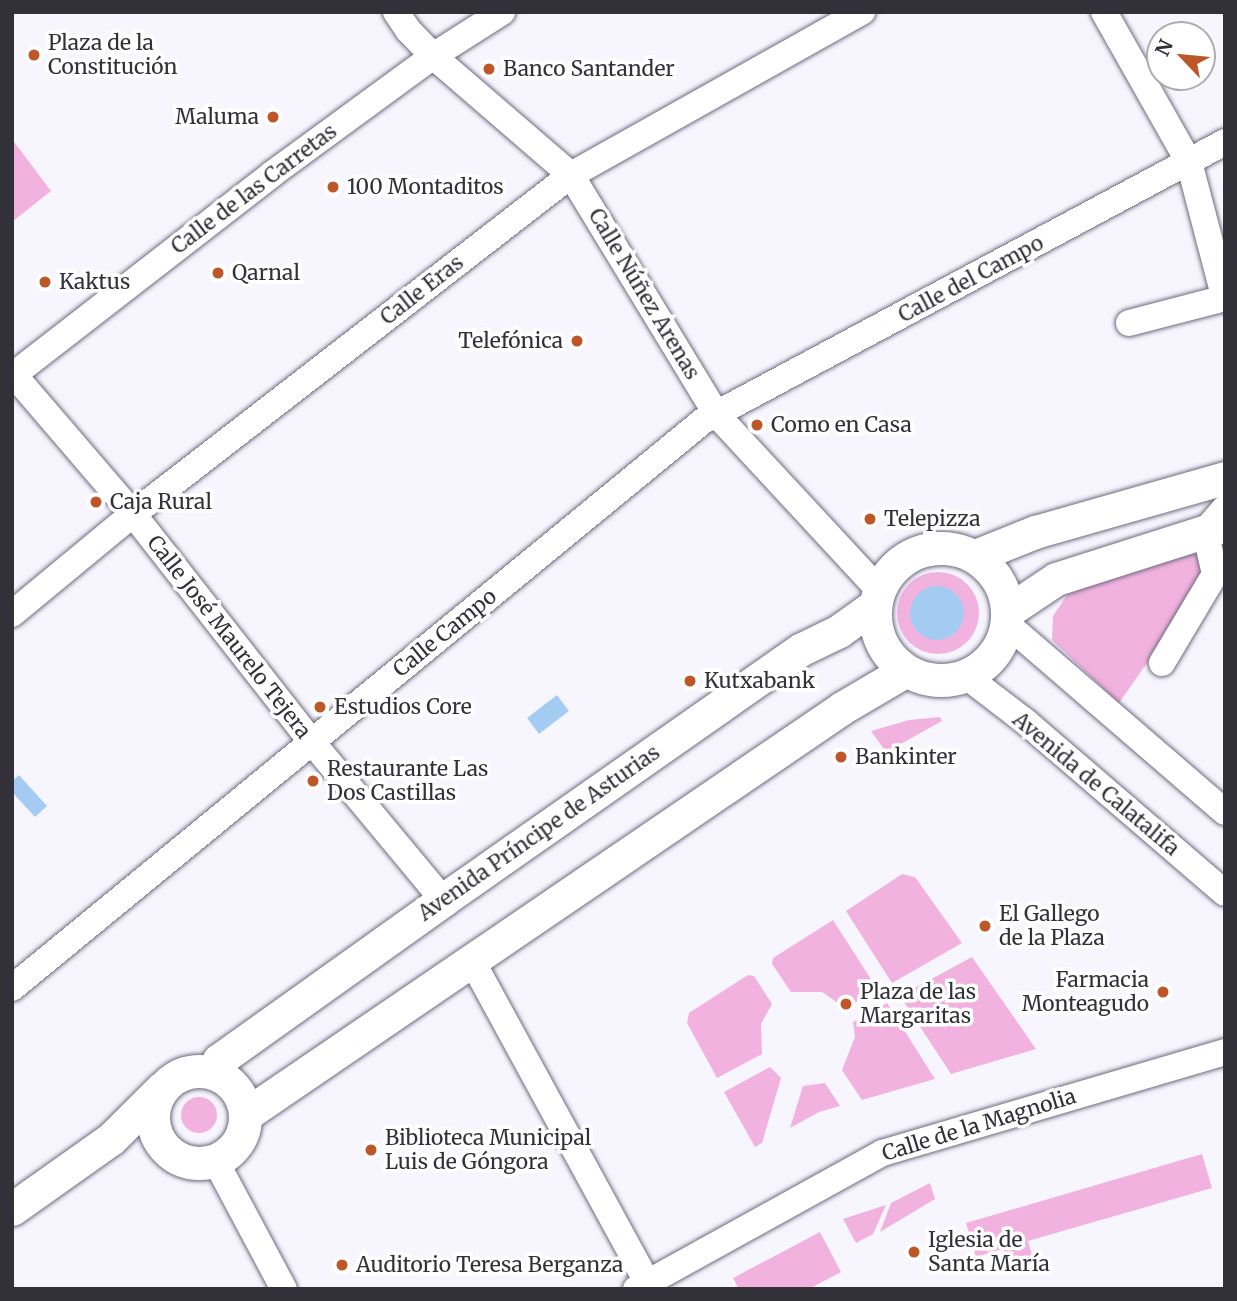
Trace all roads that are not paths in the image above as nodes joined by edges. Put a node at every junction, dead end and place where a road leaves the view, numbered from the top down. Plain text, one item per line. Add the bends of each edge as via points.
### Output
1 (396, 12) edge
2 (502, 12) edge
3 (862, 12) edge
4 (1104, 12) edge
5 (433, 56) junction
6 (1225, 142) edge
7 (1189, 162) junction
8 (570, 175) junction
9 (1225, 298) edge
10 (1129, 323) dead end
11 (13, 375) edge
12 (717, 415) junction
13 (1225, 478) edge
14 (133, 514) junction
15 (1218, 521) edge
16 (975, 556) junction
17 (877, 597) junction
18 (12, 614) edge
19 (1007, 618) junction
20 (1162, 663) dead end
21 (905, 671) junction
22 (966, 676) junction
23 (312, 742) junction
24 (1225, 812) edge
25 (1225, 893) edge
26 (443, 900) junction
27 (472, 961) junction
28 (12, 988) edge
29 (1225, 1052) edge
30 (216, 1073) junction
31 (161, 1089) junction
32 (246, 1115) junction
33 (111, 1139) junction
34 (157, 1139) junction
35 (215, 1160) junction
36 (22, 1201) edge
37 (642, 1285) edge
38 (284, 1289) edge

1 - 5 street, Calle Núñez Arenas
2 - 5 street, Calle de las Carretas
3 - 8 street, Calle Eras
4 - 7 street
5 - 8 street, Calle Núñez Arenas
5 - 11 street, Calle de las Carretas
6 - 7 street, Calle del Campo
7 - 9 street
7 - 12 street, Calle del Campo
8 - 12 street, Calle Núñez Arenas
8 - 14 street, Calle Eras
9 - 10 street
11 - 14 street, Calle José Maurelo Tejera
12 - 17 street, Calle Núñez Arenas
12 - 23 street, Calle Campo via 703,421
13 - 16 street via 1035,532
14 - 18 street, Calle Eras
14 - 23 street, Calle José Maurelo Tejera
15 - 19 street via 1056,579
15 - 20 street via 1215,574
16 - 17 street via 938,547 919,551 895,566
16 - 19 street via 1003,589
17 - 21 street via 876,631 887,654
17 - 26 street, Avenida Príncipe de Asturias via 839,631 802,649
19 - 22 street via 999,646 985,664
19 - 24 street
21 - 22 street via 935,680
21 - 27 street via 831,716
22 - 25 street, Avenida de Calatalifa
23 - 26 street, Calle José Maurelo Tejera
23 - 28 street, Calle Campo
26 - 30 street, Avenida Príncipe de Asturias via 219,1060
27 - 32 street
27 - 37 street
29 - 37 street, Calle de la Magnolia via 883,1153
30 - 31 street via 186,1072
30 - 32 street via 237,1089
31 - 33 street
31 - 34 street via 152,1114
32 - 35 street via 238,1142
33 - 34 street
33 - 36 street
34 - 35 street via 165,1150 189,1163
35 - 38 street

